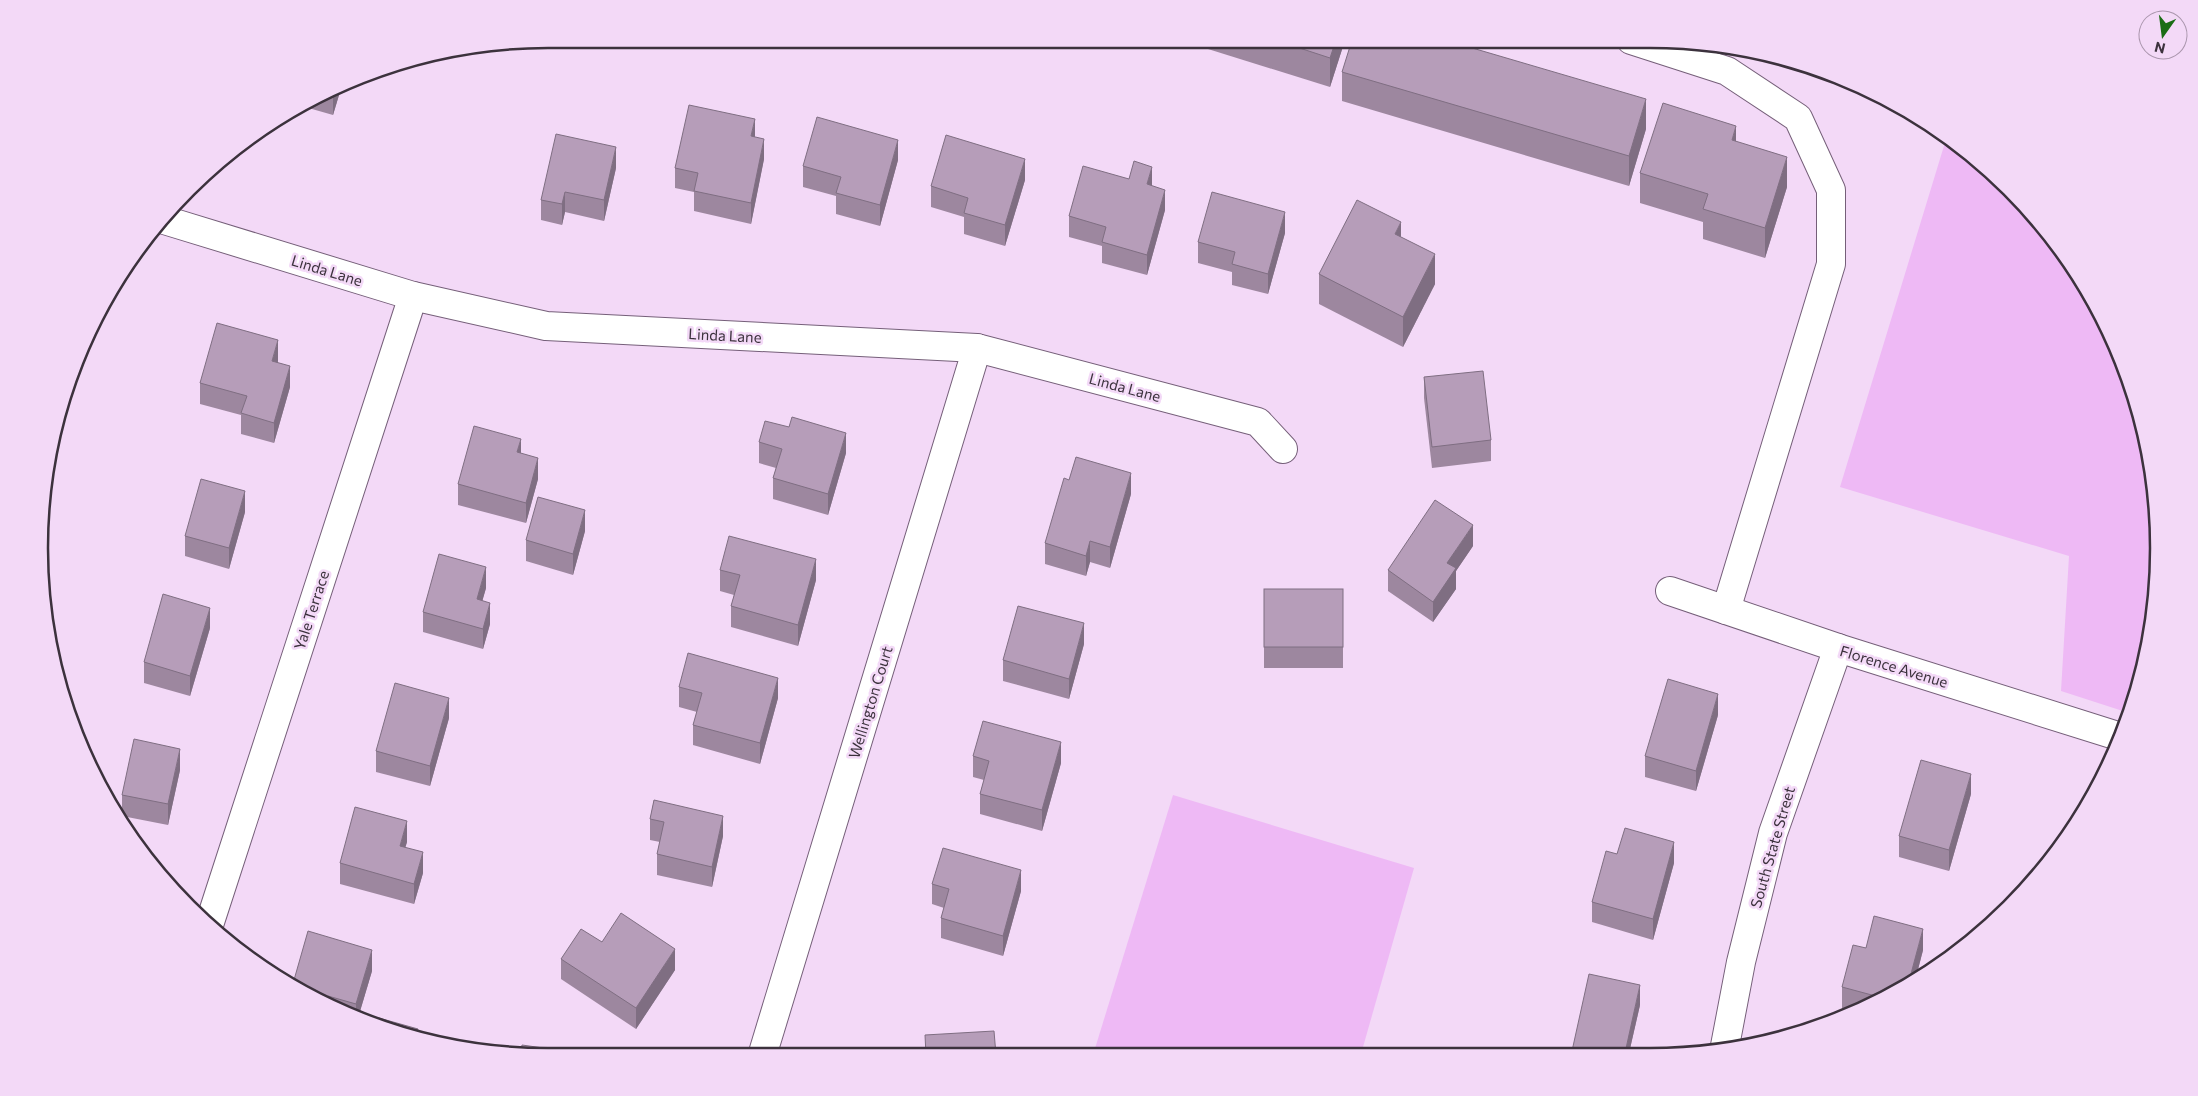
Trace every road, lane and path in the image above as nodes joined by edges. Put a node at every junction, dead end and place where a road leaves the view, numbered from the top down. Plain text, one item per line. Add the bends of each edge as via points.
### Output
1 (1656, 48) edge
2 (169, 221) edge
3 (412, 296) junction
4 (977, 348) junction
5 (1283, 449) dead end
6 (1670, 591) dead end
7 (1726, 610) junction
8 (1838, 648) junction
9 (2114, 734) edge
10 (211, 918) edge
11 (1726, 1042) edge
12 (764, 1048) edge

1 - 7 street via 1727,71 1798,118 1831,190 1831,264
2 - 3 street, Linda Lane
3 - 4 street, Linda Lane via 546,326
3 - 10 street, Yale Terrace
4 - 5 street, Linda Lane via 1258,422
4 - 12 street, Wellington Court
6 - 7 street, Florence Avenue
7 - 8 street, Florence Avenue
8 - 9 street, Florence Avenue
8 - 11 street, South State Street via 1773,833 1741,962

